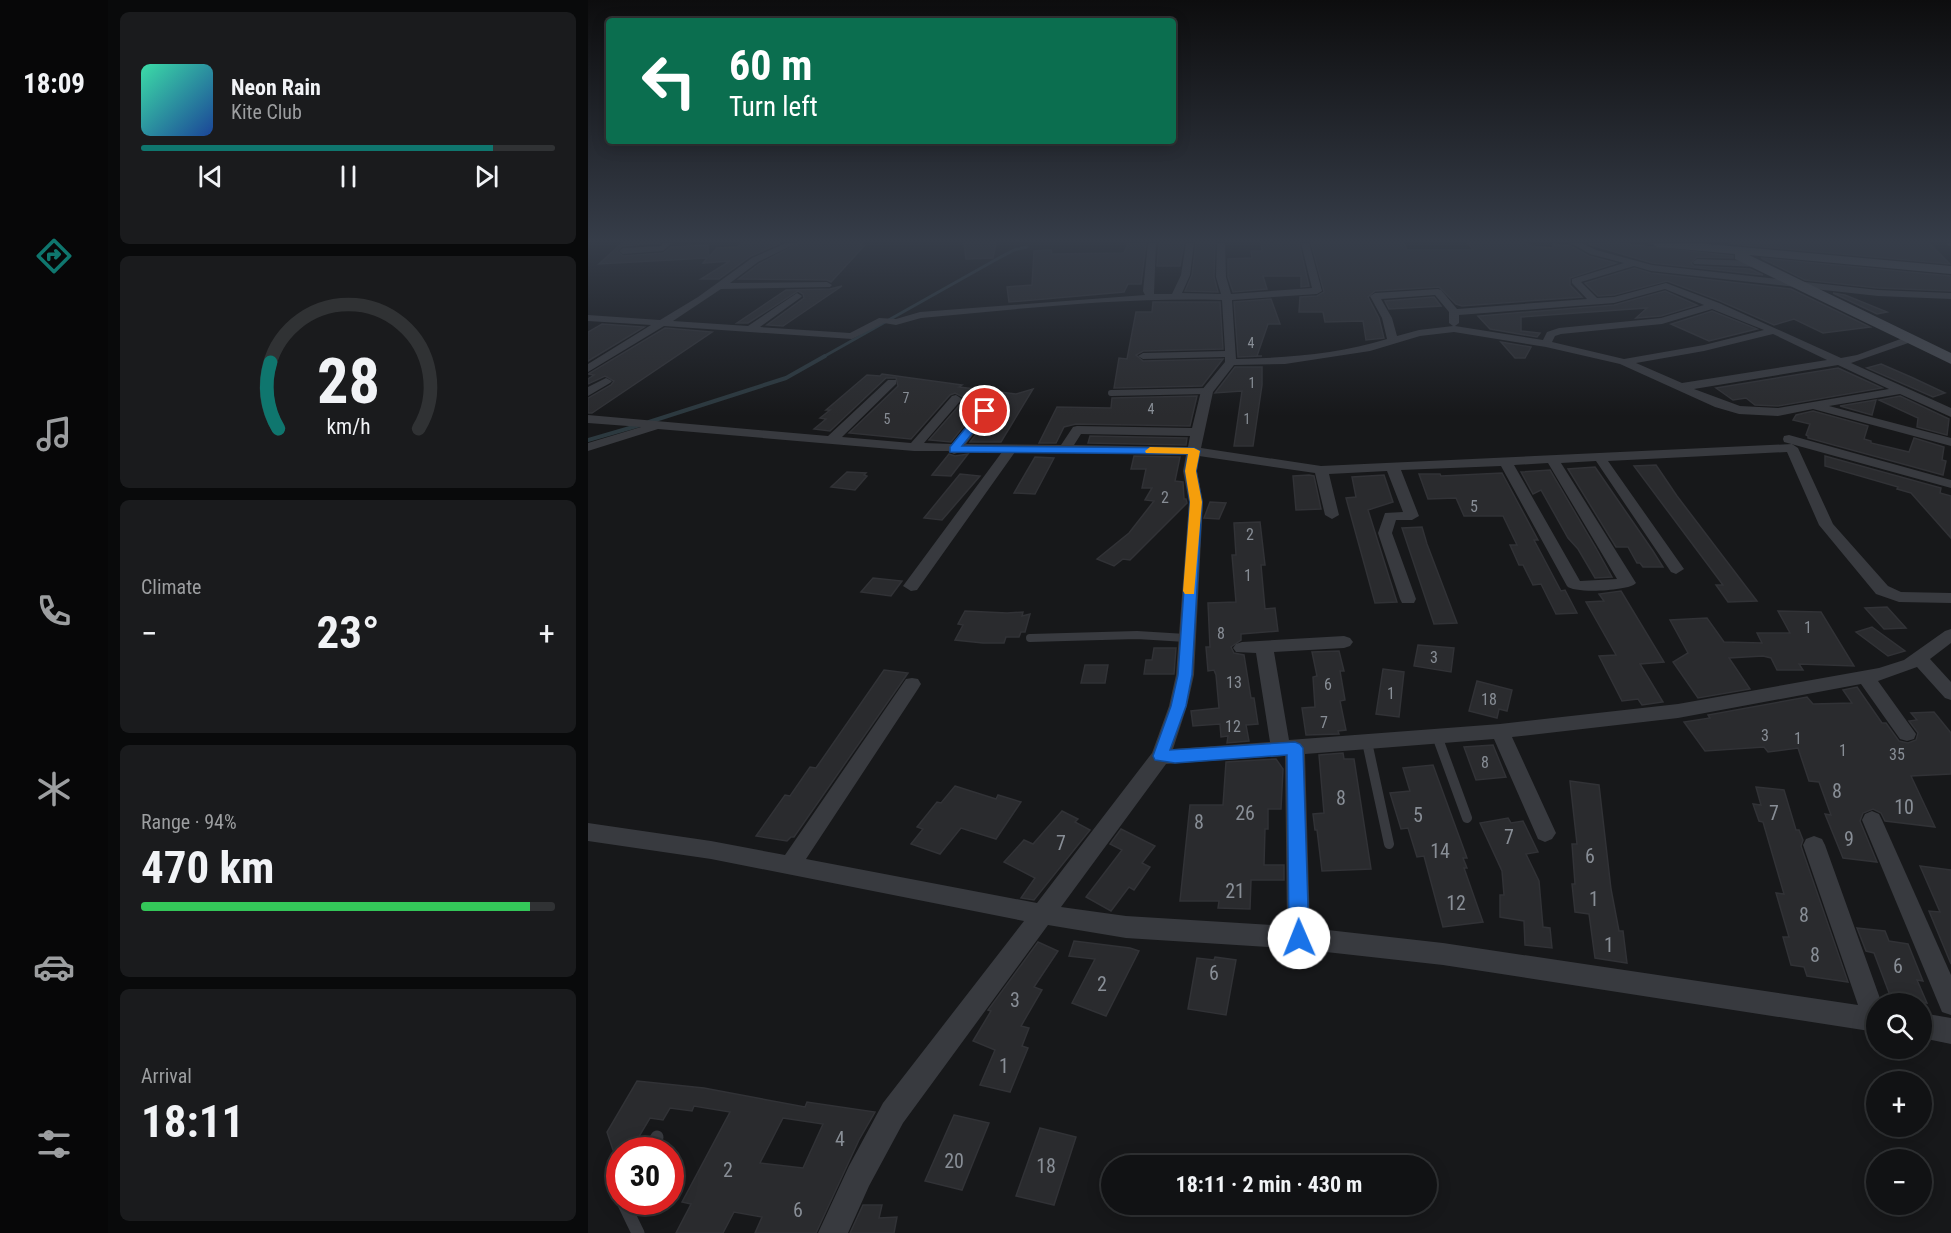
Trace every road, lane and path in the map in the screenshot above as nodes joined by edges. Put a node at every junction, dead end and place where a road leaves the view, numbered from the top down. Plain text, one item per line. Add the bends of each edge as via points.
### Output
1 (697, 301) edge
2 (791, 301) edge
3 (1104, 301) edge
4 (1227, 301) edge
5 (1377, 301) edge
6 (1445, 301) edge
7 (1609, 301) edge
8 (1705, 301) edge
9 (1831, 301) edge
10 (1595, 302) joint
11 (1716, 305) junction
12 (1454, 312) junction
13 (588, 318) edge
14 (664, 323) junction
15 (750, 329) junction
16 (1454, 329) junction
17 (1774, 331) junction
18 (1910, 339) junction
19 (1393, 342) junction
20 (1546, 344) junction
21 (1143, 356) dead end
22 (1231, 358) junction
23 (1951, 359) edge
24 (1840, 361) junction
25 (1624, 362) junction
26 (588, 369) edge
27 (606, 381) dead end
28 (892, 382) dead end
29 (1682, 387) junction
30 (1901, 390) junction
31 (1207, 391) junction
32 (588, 393) edge
33 (1111, 393) dead end
34 (956, 399) dead end
35 (1811, 405) junction
36 (985, 411) dead end
37 (1951, 413) edge
38 (588, 419) edge
39 (648, 424) junction
40 (1785, 430) junction
41 (831, 440) junction
42 (1196, 442) junction
43 (1951, 442) edge
44 (588, 447) edge
45 (914, 447) junction
46 (954, 450) junction
47 (1010, 450) junction
48 (1065, 450) junction
49 (1600, 458) junction
50 (1553, 460) junction
51 (1506, 462) junction
52 (1394, 468) junction
53 (1321, 470) junction
54 (1951, 484) edge
55 (1332, 515) dead end
56 (1676, 569) dead end
57 (911, 586) dead end
58 (1951, 598) edge
59 (1408, 599) dead end
60 (1951, 635) edge
61 (1030, 638) dead end
62 (1186, 638) junction
63 (1344, 642) dead end
64 (1264, 647) junction
65 (1242, 648) dead end
66 (1919, 658) junction
67 (1866, 676) junction
68 (912, 684) dead end
69 (1951, 693) edge
70 (1500, 731) junction
71 (1907, 734) dead end
72 (1437, 736) junction
73 (1367, 742) junction
74 (1288, 749) junction
75 (1161, 756) junction
76 (1467, 818) dead end
77 (1872, 820) dead end
78 (588, 832) edge
79 (1545, 832) dead end
80 (1389, 844) dead end
81 (1814, 845) dead end
82 (790, 865) junction
83 (1042, 914) junction
84 (1299, 938) junction
85 (1867, 993) edge
86 (1951, 1004) edge
87 (1866, 1017) edge
88 (1932, 1028) edge
89 (1951, 1031) edge
90 (629, 1215) edge
91 (638, 1233) edge
92 (833, 1233) edge

1 - 14 street
2 - 15 street
3 - 15 street via 927,314 889,321 852,336
4 - 22 street
5 - 19 street
6 - 12 street
7 - 10 street
8 - 11 street
9 - 18 street
10 - 12 street
11 - 17 street
11 - 20 street via 1662,321 1559,331 1551,334
12 - 16 street
13 - 14 street
14 - 15 street
14 - 26 street
16 - 19 street via 1426,331
16 - 20 street
17 - 24 street
17 - 25 street
18 - 23 street
18 - 24 street
19 - 22 street via 1285,361
20 - 25 street
21 - 22 street
22 - 31 street
24 - 29 street
24 - 30 street
25 - 29 street
27 - 32 street
28 - 41 street
29 - 40 street
30 - 35 street
30 - 37 street
31 - 33 lane
31 - 42 street
34 - 45 street
35 - 40 street
35 - 43 street
36 - 46 street
38 - 39 street
39 - 41 street
39 - 44 street
40 - 49 street
40 - 54 street
40 - 58 street via 1826,525 1882,590 1899,597
41 - 45 street
42 - 48 street
42 - 48 street via 1077,430
42 - 53 street
42 - 62 street via 1191,471 1196,502
45 - 46 street
46 - 47 street
47 - 48 street
47 - 57 street
49 - 50 street
49 - 56 street
50 - 51 street
50 - 51 street via 1628,583 1575,586
51 - 52 street
52 - 53 street
52 - 59 street via 1412,516 1390,516 1385,533
53 - 55 street
60 - 66 street
61 - 62 lane
62 - 75 street via 1185,675
63 - 64 street
64 - 65 street
64 - 74 street
66 - 67 street
66 - 69 street
67 - 70 street via 1677,711
67 - 71 street
68 - 82 street
70 - 72 street
70 - 79 street
72 - 73 street
72 - 76 lane
73 - 74 street
73 - 80 lane
74 - 75 street
74 - 84 street
75 - 83 street
77 - 86 street
78 - 82 street
81 - 85 street
82 - 83 street
83 - 84 street via 1126,927
83 - 92 street via 893,1113
84 - 87 street via 1443,954
88 - 89 street
90 - 91 lane

